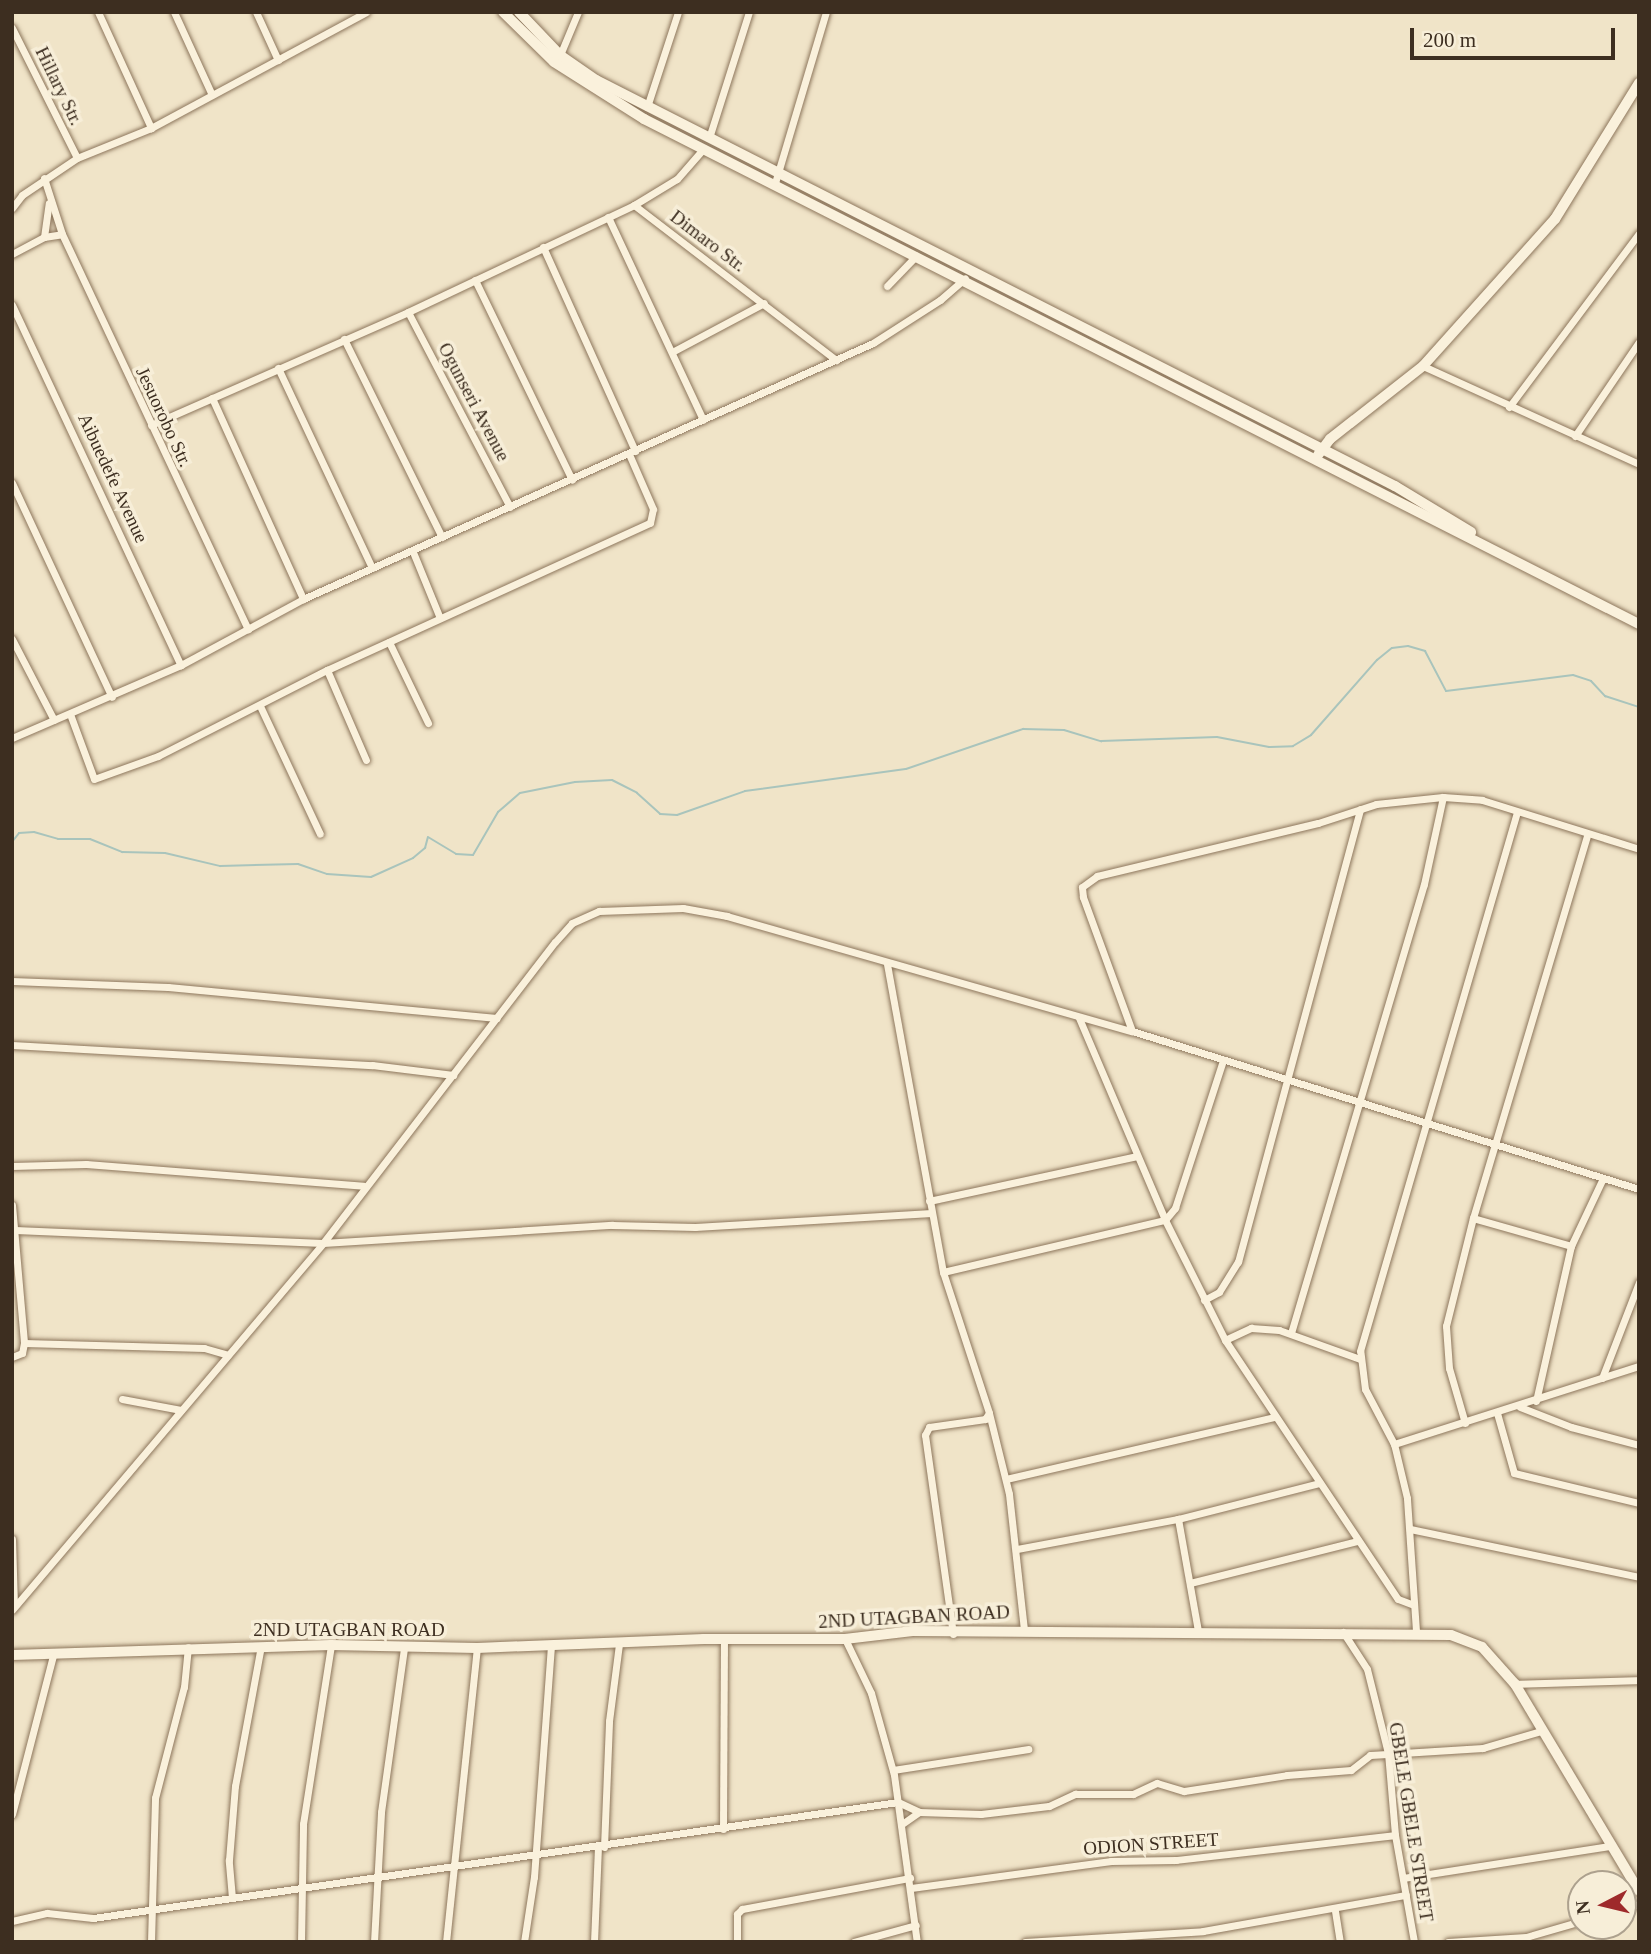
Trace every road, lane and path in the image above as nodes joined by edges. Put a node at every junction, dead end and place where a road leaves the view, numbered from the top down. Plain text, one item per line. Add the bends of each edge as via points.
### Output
1 (98, 12) edge
2 (174, 12) edge
3 (256, 12) edge
4 (366, 12) edge
5 (503, 12) edge
6 (519, 12) edge
7 (578, 12) edge
8 (678, 12) edge
9 (749, 12) edge
10 (826, 12) edge
11 (12, 28) edge
12 (560, 55) junction
13 (278, 60) junction
14 (1639, 83) edge
15 (212, 95) junction
16 (648, 107) junction
17 (151, 128) junction
18 (709, 138) junction
19 (704, 148) junction
20 (77, 158) junction
21 (44, 178) junction
22 (777, 178) junction
23 (49, 201) junction
24 (634, 205) junction
25 (12, 208) edge
26 (608, 216) junction
27 (1639, 233) edge
28 (62, 234) junction
29 (44, 237) junction
30 (544, 247) junction
31 (12, 254) edge
32 (916, 255) junction
33 (965, 278) junction
34 (475, 280) junction
35 (887, 286) dead end
36 (764, 303) junction
37 (12, 305) edge
38 (408, 312) junction
39 (344, 339) junction
40 (1639, 342) edge
41 (672, 352) junction
42 (836, 360) junction
43 (1423, 366) junction
44 (278, 369) junction
45 (212, 398) junction
46 (1509, 407) junction
47 (702, 420) junction
48 (151, 425) junction
49 (1575, 436) junction
50 (1320, 450) junction
51 (632, 452) junction
52 (1315, 462) junction
53 (1639, 464) edge
54 (572, 480) junction
55 (12, 483) edge
56 (510, 507) junction
57 (442, 537) junction
58 (1488, 545) junction
59 (413, 552) junction
60 (372, 568) junction
61 (303, 598) junction
62 (439, 618) junction
63 (1639, 624) edge
64 (248, 629) junction
65 (12, 639) edge
66 (389, 642) junction
67 (181, 666) junction
68 (327, 670) junction
69 (112, 697) junction
70 (261, 706) junction
71 (70, 714) junction
72 (54, 720) junction
73 (428, 723) dead end
74 (12, 738) edge
75 (366, 760) dead end
76 (1443, 797) junction
77 (1360, 809) junction
78 (1517, 812) junction
79 (320, 834) dead end
80 (1587, 836) junction
81 (1639, 849) edge
82 (887, 964) junction
83 (12, 981) edge
84 (496, 1018) junction
85 (1079, 1018) junction
86 (1132, 1031) junction
87 (12, 1045) edge
88 (1223, 1060) junction
89 (453, 1074) junction
90 (1289, 1082) junction
91 (1358, 1104) junction
92 (1425, 1125) junction
93 (1495, 1147) junction
94 (1137, 1156) junction
95 (12, 1166) edge
96 (1603, 1178) junction
97 (363, 1186) dead end
98 (1639, 1189) edge
99 (929, 1201) junction
100 (12, 1205) edge
101 (932, 1213) junction
102 (1473, 1218) junction
103 (1165, 1220) junction
104 (14, 1228) edge
105 (323, 1243) junction
106 (1572, 1246) junction
107 (943, 1272) junction
108 (1639, 1282) edge
109 (1204, 1300) junction
110 (1291, 1333) junction
111 (1225, 1340) junction
112 (24, 1343) junction
113 (228, 1355) junction
114 (12, 1357) edge
115 (1360, 1359) junction
116 (1639, 1366) edge
117 (1602, 1378) junction
118 (122, 1399) dead end
119 (1536, 1401) junction
120 (1519, 1406) junction
121 (181, 1410) junction
122 (989, 1413) junction
123 (1497, 1413) junction
124 (1275, 1418) junction
125 (1465, 1423) junction
126 (1394, 1444) junction
127 (1639, 1445) edge
128 (1006, 1479) junction
129 (1319, 1483) junction
130 (1639, 1503) edge
131 (1178, 1519) junction
132 (1410, 1529) junction
133 (12, 1539) edge
134 (1357, 1541) junction
135 (1017, 1549) junction
136 (1639, 1577) edge
137 (1189, 1583) junction
138 (1415, 1605) junction
139 (13, 1609) edge
140 (1024, 1630) junction
141 (1198, 1631) junction
142 (1416, 1631) junction
143 (1343, 1632) junction
144 (953, 1634) junction
145 (845, 1639) junction
146 (724, 1642) junction
147 (619, 1644) junction
148 (331, 1645) junction
149 (551, 1645) junction
150 (261, 1646) junction
151 (188, 1647) junction
152 (477, 1648) junction
153 (404, 1649) junction
154 (54, 1651) junction
155 (13, 1656) edge
156 (1639, 1680) edge
157 (1515, 1684) junction
158 (1541, 1731) junction
159 (1028, 1749) dead end
160 (1388, 1753) junction
161 (892, 1770) junction
162 (898, 1802) junction
163 (919, 1812) junction
164 (12, 1814) edge
165 (902, 1825) junction
166 (723, 1829) junction
167 (1395, 1835) junction
168 (1610, 1846) junction
169 (601, 1848) junction
170 (533, 1856) junction
171 (456, 1868) junction
172 (910, 1878) junction
173 (1403, 1878) junction
174 (380, 1879) junction
175 (911, 1888) junction
176 (300, 1889) junction
177 (1639, 1891) edge
178 (1406, 1895) junction
179 (232, 1898) junction
180 (149, 1909) junction
181 (1335, 1911) junction
182 (12, 1922) edge
183 (916, 1925) junction
184 (1567, 1925) edge
185 (151, 1942) edge
186 (301, 1942) edge
187 (374, 1942) edge
188 (446, 1942) edge
189 (524, 1942) edge
190 (594, 1942) edge
191 (737, 1942) edge
192 (854, 1942) edge
193 (917, 1942) edge
194 (1025, 1942) edge
195 (1340, 1942) edge
196 (1414, 1942) edge
197 (1448, 1942) edge

1 - 17 street
2 - 15 street
3 - 13 street
4 - 13 street
5 - 19 street via 582,83
6 - 12 street
7 - 12 street
8 - 16 street
9 - 18 street
10 - 22 street
11 - 20 street, Hillary Str.
12 - 16 street
13 - 15 street
14 - 43 street via 1555,219
15 - 17 street
16 - 18 street
17 - 20 street
18 - 22 street
19 - 22 street
19 - 24 street via 677,179
20 - 21 street
21 - 23 street
21 - 25 street
22 - 32 street
22 - 50 street
23 - 28 street, Jesuorobo Str.
23 - 29 street
24 - 26 street
24 - 36 street, Dimaro Str.
26 - 30 street
26 - 41 street
27 - 46 street
28 - 29 street
28 - 48 street, Jesuorobo Str.
29 - 31 street
30 - 34 street
30 - 51 street
32 - 33 street
32 - 35 street
33 - 42 street via 884,336
33 - 52 street
34 - 38 street
34 - 54 street
36 - 41 street
36 - 42 street, Dimaro Str.
37 - 67 street, Aibuedefe Avenue
38 - 39 street
38 - 56 street, Ogunseri Avenue
39 - 44 street
39 - 57 street
40 - 49 street
41 - 47 street
42 - 47 street
43 - 46 street
43 - 50 street
44 - 45 street
44 - 60 street
45 - 48 street
45 - 61 street
46 - 49 street
47 - 51 street
48 - 64 street, Jesuorobo Str.
49 - 53 street
50 - 52 street
50 - 58 street via 1442,512
51 - 54 street
51 - 62 street via 653,509 650,523
52 - 58 street
54 - 56 street
55 - 69 street
56 - 57 street
57 - 59 street
58 - 63 street
59 - 60 street
59 - 62 street
60 - 61 street
61 - 64 street
62 - 66 street
64 - 67 street
65 - 72 street
66 - 68 street
66 - 73 street
67 - 69 street
68 - 70 street
68 - 75 street
69 - 71 street
70 - 71 street via 158,756 98,779 92,774
70 - 79 street
71 - 72 street
72 - 74 street
76 - 77 street
76 - 78 street via 1482,800
76 - 91 street via 1424,884
77 - 86 street via 1086,881 1082,887 1087,910
77 - 90 street
78 - 80 street
78 - 92 street
80 - 81 street
80 - 93 street
82 - 84 street via 727,916 683,908 599,911 572,923
82 - 85 street
82 - 99 street
83 - 84 street via 168,987
84 - 89 street
85 - 86 street
85 - 94 street
86 - 88 street
87 - 89 street via 372,1065
88 - 90 street
88 - 103 street via 1175,1208
89 - 105 street
90 - 91 street
90 - 109 street via 1238,1262 1219,1292
91 - 92 street
91 - 110 street
92 - 93 street
92 - 115 street
93 - 96 street
93 - 102 street
94 - 99 street
94 - 103 street
95 - 97 street via 86,1164
96 - 98 street
96 - 106 street
99 - 101 street
100 - 104 street
101 - 105 street via 695,1227 612,1225
101 - 107 street
102 - 106 street
102 - 125 street via 1445,1346
103 - 107 street
103 - 109 street
104 - 105 street
104 - 112 street
105 - 113 street
106 - 119 street
107 - 122 street
108 - 117 street
109 - 111 street
110 - 111 street via 1251,1328
110 - 115 street
111 - 124 street
112 - 113 street via 204,1348
112 - 114 street via 22,1353
113 - 121 street
115 - 126 street via 1368,1396
116 - 117 street
117 - 119 street
118 - 121 street
119 - 120 street
120 - 123 street
120 - 127 street via 1571,1427
121 - 139 street
122 - 128 street
122 - 144 street via 985,1419 929,1427 925,1435
123 - 125 street
123 - 130 street via 1514,1473
124 - 128 street
124 - 129 street
125 - 126 street
126 - 132 street
128 - 135 street
129 - 131 street
129 - 134 street
131 - 135 street
131 - 137 street
132 - 136 street
132 - 138 street
133 - 139 street
134 - 137 street
134 - 138 street via 1398,1599
135 - 140 street
137 - 141 street
138 - 142 street
140 - 141 street, 2ND UTAGBAN ROAD
140 - 144 street, 2ND UTAGBAN ROAD
141 - 143 street, 2ND UTAGBAN ROAD
142 - 143 street, 2ND UTAGBAN ROAD
142 - 157 street, 2ND UTAGBAN ROAD via 1470,1639
143 - 160 street, GBELE GBELE STREET via 1367,1669
144 - 145 street, 2ND UTAGBAN ROAD via 913,1631
145 - 146 street, 2ND UTAGBAN ROAD
145 - 161 street via 871,1693
146 - 147 street, 2ND UTAGBAN ROAD
146 - 166 street
147 - 149 street, 2ND UTAGBAN ROAD
147 - 169 street
148 - 150 street, 2ND UTAGBAN ROAD
148 - 153 street, 2ND UTAGBAN ROAD
148 - 176 street via 306,1803
149 - 152 street, 2ND UTAGBAN ROAD
149 - 170 street
150 - 151 street, 2ND UTAGBAN ROAD
150 - 179 street via 235,1786 229,1860
151 - 154 street, 2ND UTAGBAN ROAD via 117,1654
151 - 180 street via 184,1687 155,1798
152 - 153 street, 2ND UTAGBAN ROAD
152 - 171 street
153 - 174 street via 381,1812
154 - 155 street, 2ND UTAGBAN ROAD
154 - 164 street
156 - 157 street
157 - 158 street, 2ND UTAGBAN ROAD
158 - 160 street via 1483,1748
158 - 168 street, 2ND UTAGBAN ROAD
159 - 161 street
160 - 163 street via 1370,1755 1351,1770 1184,1791 1157,1783 1133,1794 1075,1794 1049,1806 981,1814
160 - 167 street, GBELE GBELE STREET
161 - 162 street
162 - 163 street
162 - 165 street
162 - 166 street
163 - 165 street
165 - 172 street
166 - 169 street
167 - 173 street, GBELE GBELE STREET
167 - 175 street, ODION STREET via 1176,1860 1111,1861
168 - 173 street
168 - 177 street, 2ND UTAGBAN ROAD
169 - 170 street
169 - 190 street
170 - 171 street
170 - 189 street
171 - 174 street
171 - 188 street
172 - 175 street
172 - 191 street via 742,1909 737,1914
173 - 178 street, GBELE GBELE STREET
174 - 176 street
174 - 187 street
175 - 183 street
176 - 179 street
176 - 186 street
178 - 181 street
178 - 196 street, GBELE GBELE STREET
179 - 180 street
180 - 182 street via 93,1918 47,1913
180 - 185 street
181 - 194 street via 1203,1931
181 - 195 street
183 - 192 street
183 - 193 street
184 - 197 street via 1526,1937

